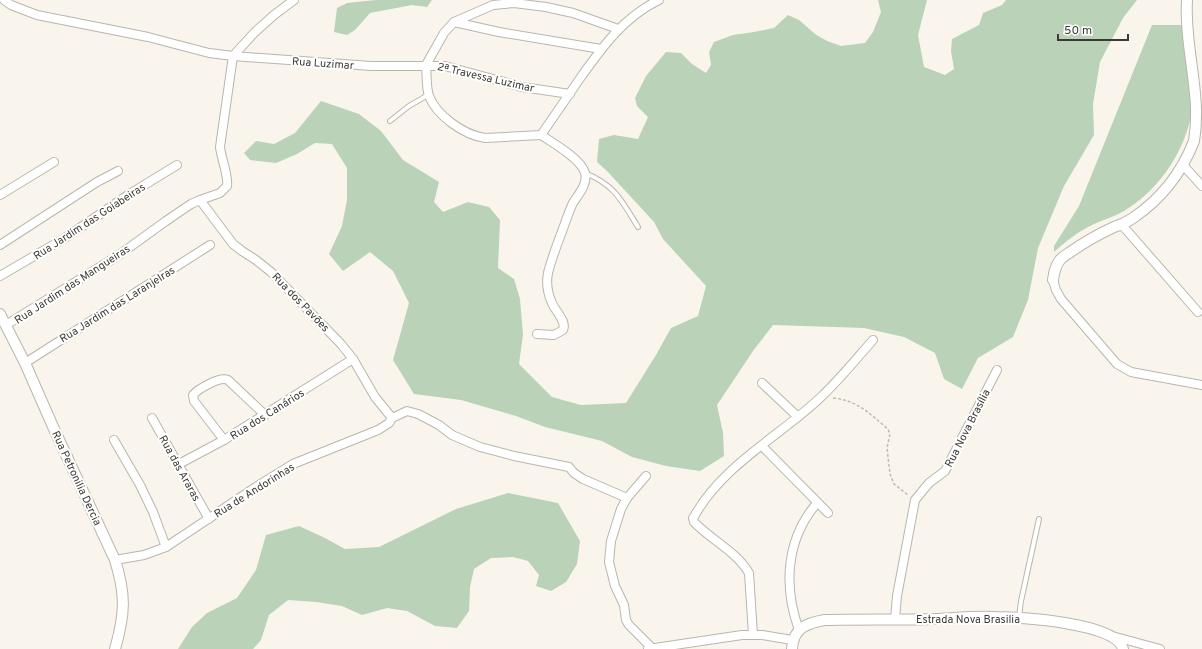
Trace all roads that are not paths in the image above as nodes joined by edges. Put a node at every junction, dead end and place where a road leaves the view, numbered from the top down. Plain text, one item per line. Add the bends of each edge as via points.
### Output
1 (4, 0) edge
2 (294, 0) edge
3 (659, 0) edge
4 (1187, 0) edge
5 (454, 22) junction
6 (618, 30) junction
7 (601, 49) junction
8 (233, 56) junction
9 (426, 65) junction
10 (429, 94) junction
11 (570, 94) junction
12 (1201, 96) edge
13 (390, 121) dead end
14 (541, 135) junction
15 (54, 162) dead end
16 (177, 165) dead end
17 (1183, 166) junction
18 (118, 170) dead end
19 (585, 173) junction
20 (1202, 186) edge
21 (0, 195) edge
22 (198, 201) junction
23 (1122, 224) junction
24 (638, 227) dead end
25 (0, 245) edge
26 (210, 246) dead end
27 (0, 276) edge
28 (1053, 280) joint
29 (1198, 312) dead end
30 (0, 314) edge
31 (6, 325) junction
32 (537, 334) dead end
33 (873, 340) dead end
34 (353, 359) junction
35 (25, 363) junction
36 (997, 370) dead end
37 (762, 384) dead end
38 (1202, 385) edge
39 (265, 415) junction
40 (798, 417) junction
41 (152, 418) dead end
42 (392, 418) junction
43 (114, 440) dead end
44 (224, 440) junction
45 (762, 446) junction
46 (179, 464) junction
47 (646, 476) dead end
48 (627, 498) junction
49 (817, 503) junction
50 (828, 513) dead end
51 (209, 519) junction
52 (1039, 519) dead end
53 (166, 547) junction
54 (115, 560) junction
55 (1019, 618) junction
56 (895, 619) junction
57 (799, 630) junction
58 (753, 635) junction
59 (1111, 635) junction
60 (792, 644) edge
61 (115, 649) edge
62 (651, 649) edge
63 (1123, 649) edge
64 (1160, 649) edge

1 - 8 street, Rua Luzimar via 10,5 37,15 148,37 203,52
2 - 8 street via 254,33
3 - 6 street via 646,7
4 - 12 street via 1189,37
5 - 6 street via 493,5 514,3 573,13
5 - 7 street
5 - 9 street via 444,33
6 - 7 street
7 - 11 street
8 - 9 street, Rua Luzimar via 370,66
8 - 22 street, Rua Jardim das Mangueiras via 220,147 228,182 224,191
9 - 10 street
9 - 11 street, 2ª Travessa Luzimar via 445,66 522,86
10 - 13 lane
10 - 14 street via 440,114 477,137
11 - 14 street
12 - 17 street via 1194,139
14 - 19 street via 571,156
15 - 21 street
16 - 27 street, Rua Jardim das Goiabeiras via 65,238
17 - 20 street
17 - 23 street via 1151,204
18 - 25 street
19 - 24 lane via 610,186 622,200
19 - 32 street via 582,187 568,212 547,281 552,303 563,321 564,328 554,335
22 - 31 street, Rua Jardim das Mangueiras via 119,255
22 - 34 street, Rua dos Pavões via 233,244 271,272 321,322
23 - 28 street via 1060,260
23 - 29 street
26 - 35 street, Rua Jardim das Laranjelras
28 - 38 street via 1061,299 1117,364 1131,372
30 - 31 street, Rua Petronilia Dercia
31 - 35 street, Rua Petronilia Dercia
33 - 40 street via 822,397
34 - 39 street, Rua dos Canários
34 - 42 street, Rua dos Pavões via 370,390
35 - 54 street, Rua Petronilia Dercia
36 - 56 street, Rua Nova Brasília via 945,471 929,483 915,500
37 - 40 street
39 - 44 street, Rua dos Canários
39 - 44 street via 225,378 197,392 193,396 194,401
40 - 45 street
41 - 46 street, Rua das Araras
42 - 48 street via 407,411 418,414 452,435 480,447 569,467 584,480
42 - 51 street, Rua de Andorinhas via 378,430 293,464
43 - 53 street via 140,485
44 - 46 street, Rua dos Canários
45 - 49 street
45 - 58 street via 732,470 708,496 694,518 697,524 745,565 749,573
46 - 51 street, Rua das Araras
47 - 48 street
48 - 62 street via 611,541 609,562 615,586 624,605 626,620
49 - 50 street
49 - 57 street via 808,513 793,544 790,597
51 - 53 street, Rua de Andorinhas
52 - 55 lane
53 - 54 street, Rua de Andorinhas via 144,555
54 - 61 street, Rua Petronilia Dercia via 124,596
55 - 56 street, Estrada Nova Brasilia
55 - 59 street, Estrada Nova Brasilia via 1074,624
56 - 57 street, Estrada Nova Brasilia via 825,620
57 - 60 street
58 - 60 street
58 - 62 street
59 - 63 street via 1122,644
59 - 64 street, Estrada Nova Brasilia

